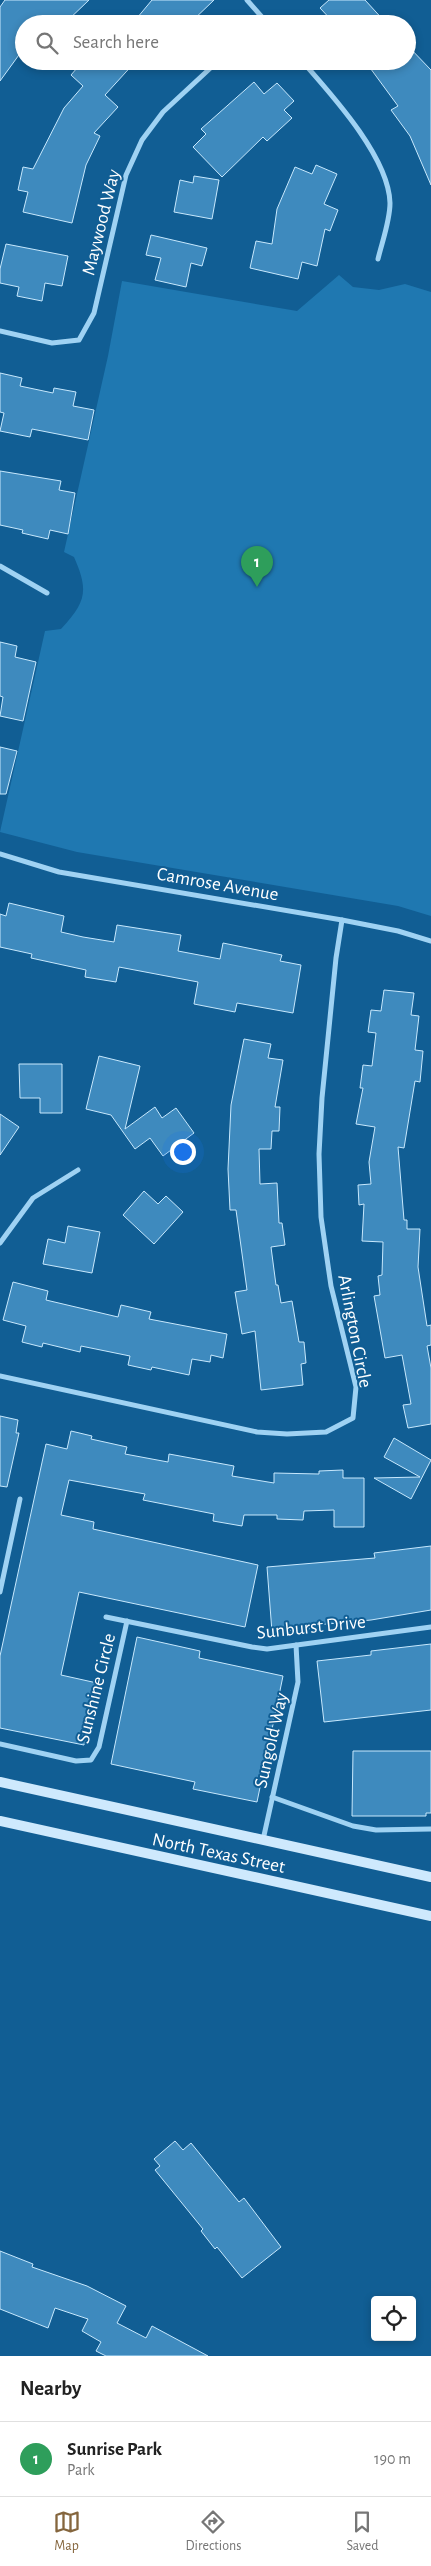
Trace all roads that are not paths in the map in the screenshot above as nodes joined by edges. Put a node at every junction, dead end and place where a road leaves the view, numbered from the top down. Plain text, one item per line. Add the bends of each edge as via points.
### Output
1 (247, 0) edge
2 (260, 15) edge
3 (208, 70) edge
4 (310, 70) edge
5 (378, 260) dead end
6 (0, 331) edge
7 (0, 566) edge
8 (47, 593) dead end
9 (0, 854) edge
10 (342, 920) junction
11 (431, 942) edge
12 (78, 1170) dead end
13 (0, 1242) edge
14 (0, 1376) edge
15 (20, 1499) dead end
16 (0, 1591) edge
17 (106, 1617) dead end
18 (127, 1621) junction
19 (431, 1626) edge
20 (296, 1645) junction
21 (0, 1744) edge
22 (0, 1782) edge
23 (272, 1797) junction
24 (0, 1821) edge
25 (431, 1829) edge
26 (263, 1840) junction
27 (431, 1877) edge
28 (431, 1916) edge

1 - 2 street
3 - 6 street, Maywood Way via 163,112 142,140 126,175 94,313 79,340 52,343
4 - 5 street via 371,150 385,177 390,203
7 - 8 street
9 - 10 street, Camrose Avenue via 60,872
10 - 11 street, Camrose Avenue via 398,931
10 - 14 street, Arlington Circle via 319,1154 321,1216 331,1286 356,1387 353,1418 326,1432 258,1432
12 - 13 street via 33,1198
15 - 16 street
17 - 18 street, Sunburst Drive
18 - 20 street, Sunburst Drive via 252,1648
18 - 21 street, Sunshine Circle via 98,1747 90,1760 76,1761
19 - 20 street, Sunburst Drive
20 - 23 street, Sungold Way via 298,1682
22 - 26 main road, North Texas Street
23 - 25 street via 352,1826 376,1830
23 - 26 street, Sungold Way
24 - 28 main road, North Texas Street
26 - 27 main road, North Texas Street

